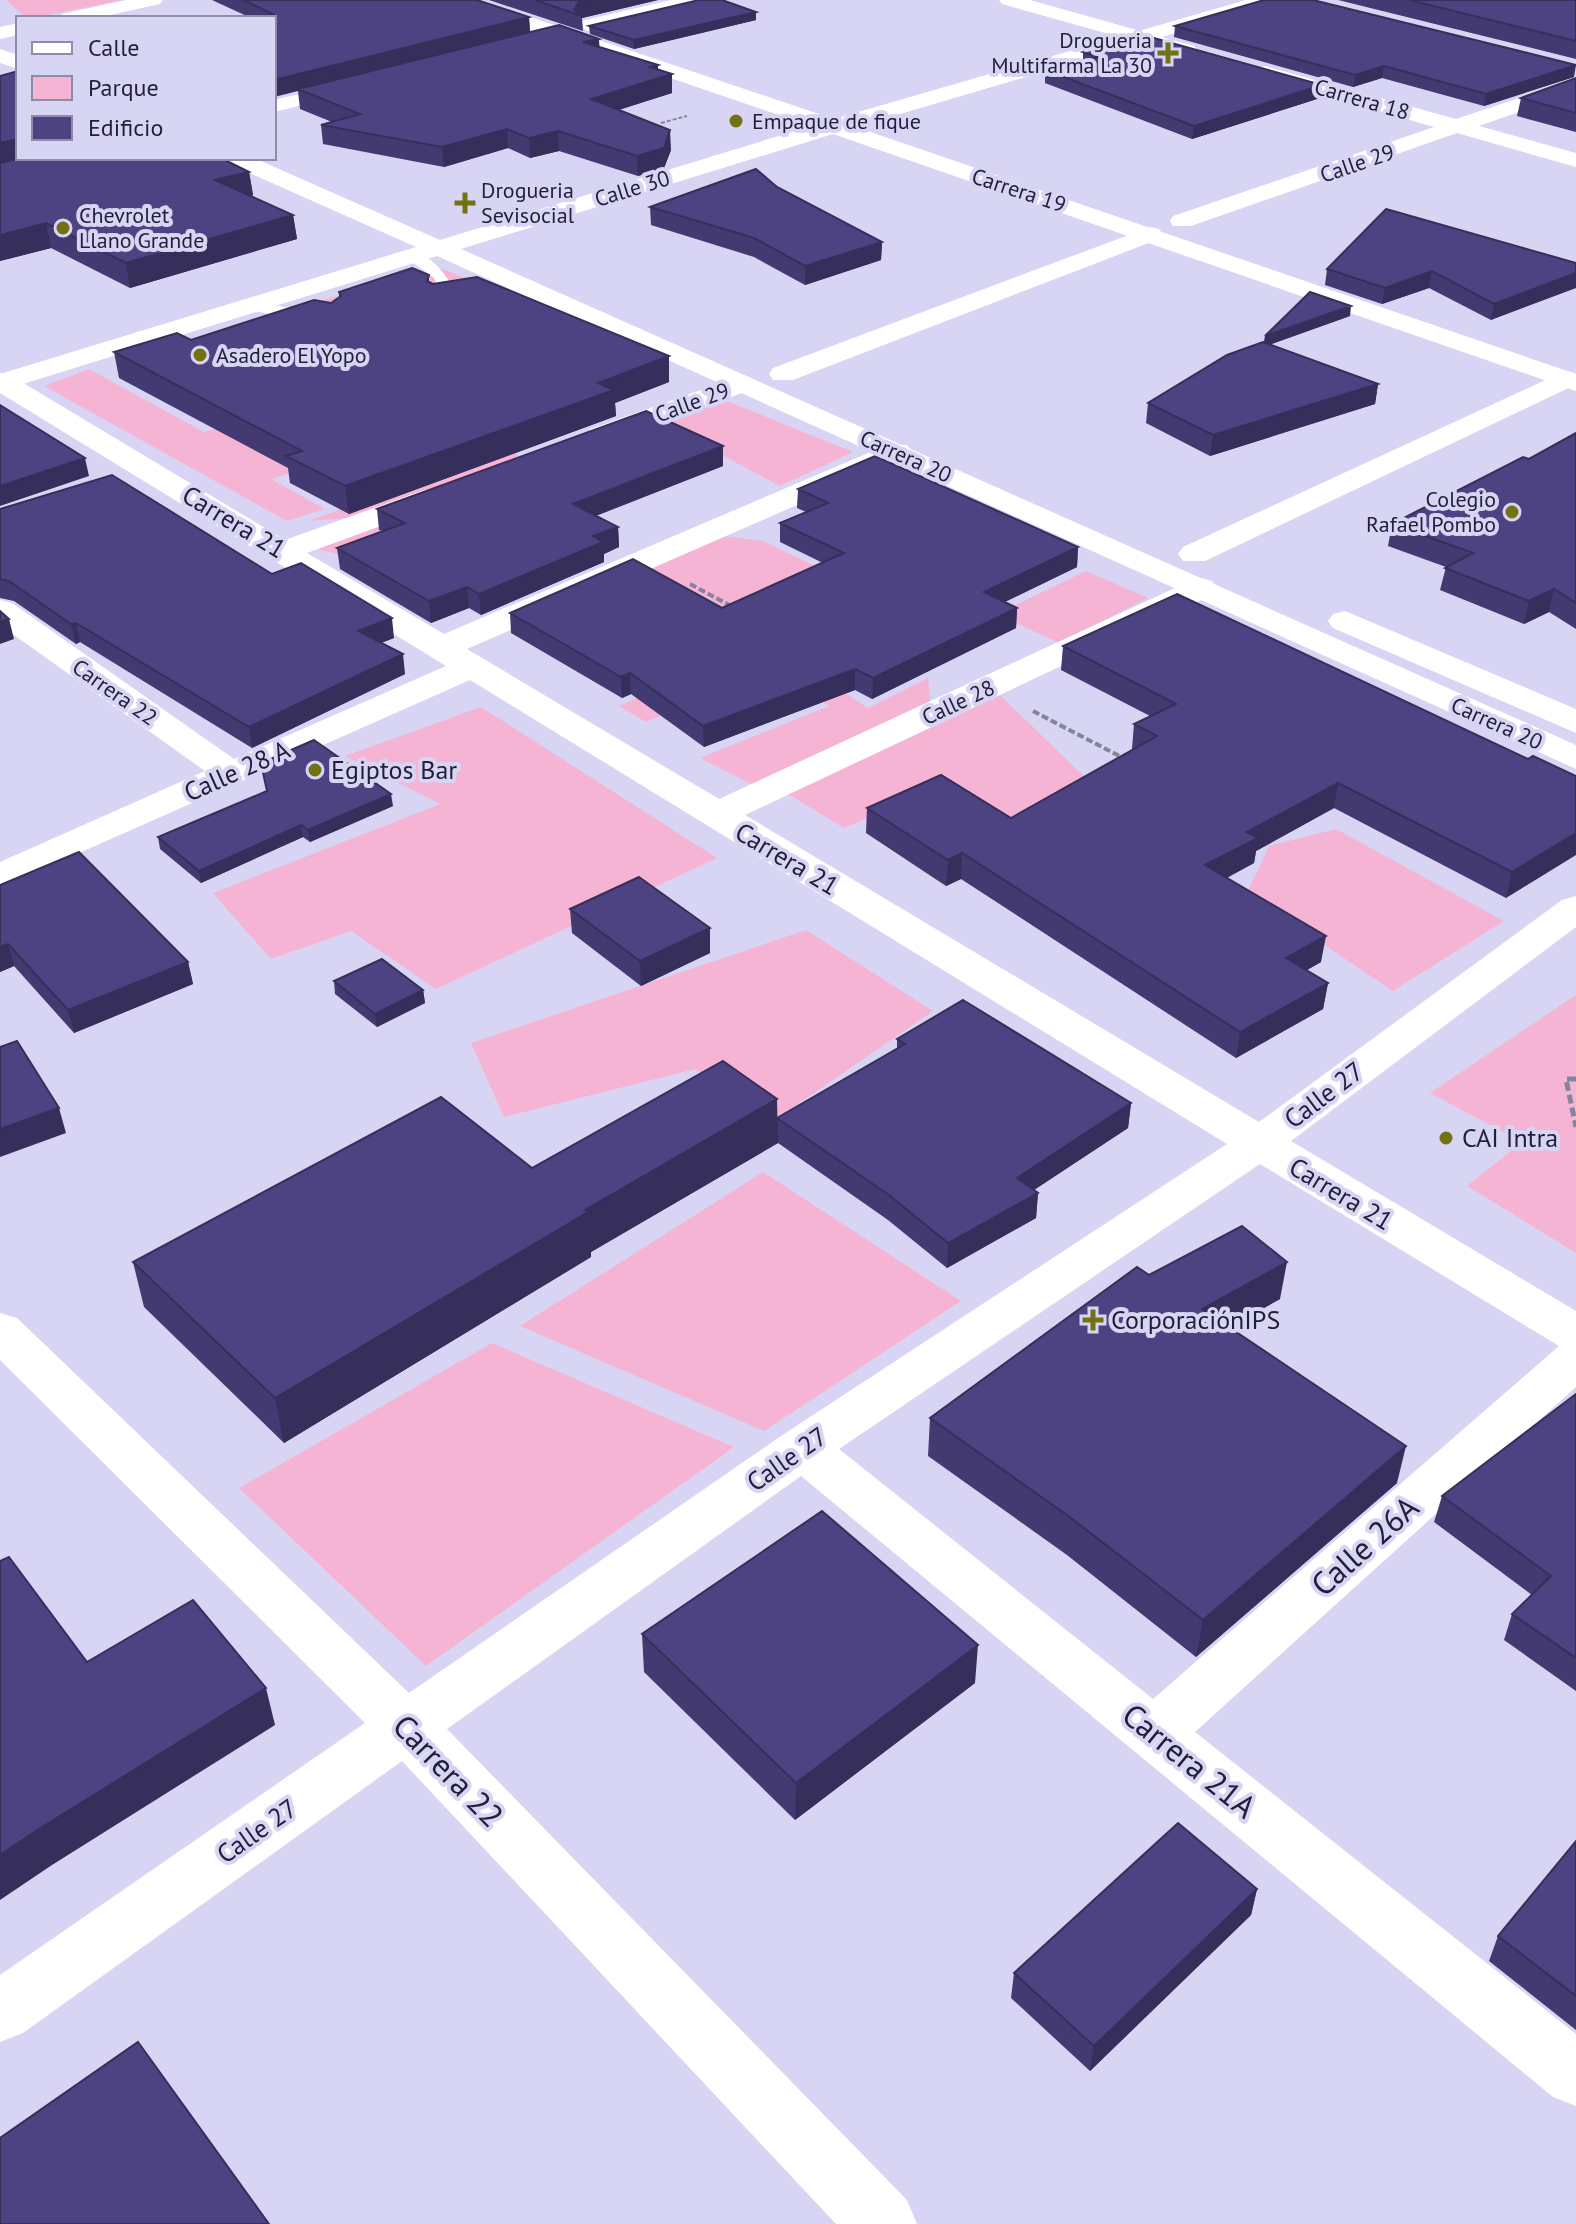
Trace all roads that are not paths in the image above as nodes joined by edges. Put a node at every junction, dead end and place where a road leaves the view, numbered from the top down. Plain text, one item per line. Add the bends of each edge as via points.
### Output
1 (153, 0) edge
2 (461, 0) edge
3 (514, 0) edge
4 (696, 0) edge
5 (1009, 0) edge
6 (1066, 0) edge
7 (1217, 0) edge
8 (1267, 0) edge
9 (78, 16) edge
10 (588, 25) junction
11 (1168, 28) junction
12 (1142, 29) junction
13 (1115, 30) junction
14 (559, 35) junction
15 (529, 43) edge
16 (379, 80) edge
17 (1576, 85) edge
18 (276, 106) edge
19 (860, 118) junction
20 (1491, 118) junction
21 (834, 119) junction
22 (806, 120) junction
23 (1461, 128) junction
24 (1576, 141) edge
25 (276, 149) edge
26 (240, 160) edge
27 (1576, 160) edge
28 (1182, 221) junction
29 (1150, 234) junction
30 (437, 241) junction
31 (468, 298) edge
32 (249, 306) junction
33 (1430, 307) dead end
34 (333, 320) edge
35 (783, 374) junction
36 (1, 377) edge
37 (1570, 381) edge
38 (740, 384) junction
39 (578, 444) edge
40 (897, 451) junction
41 (460, 487) edge
42 (283, 551) junction
43 (1194, 554) junction
44 (1212, 578) junction
45 (0, 610) edge
46 (1322, 610) dead end
47 (35, 635) junction
48 (0, 648) edge
49 (458, 657) junction
50 (1576, 722) edge
51 (1576, 758) edge
52 (231, 773) junction
53 (715, 815) junction
54 (0, 876) edge
55 (1576, 908) edge
56 (1258, 1144) junction
57 (0, 1330) edge
58 (1576, 1334) edge
59 (1576, 1359) edge
60 (802, 1448) junction
61 (406, 1726) junction
62 (1154, 1733) junction
63 (0, 2012) edge
64 (1576, 2075) edge
65 (883, 2224) edge

1 - 9 street
2 - 14 street, Carrera 19
3 - 10 street, Carrera 19
4 - 10 street
5 - 13 street
6 - 12 street
7 - 12 street, Calle 30
8 - 11 street, Calle 30
10 - 21 street, Carrera 19
11 - 12 street, Calle 30
11 - 12 street via 1208,48
12 - 13 street, Calle 30
12 - 19 street, Calle 30
13 - 21 street, Calle 30
14 - 15 street
14 - 22 street, Carrera 19
16 - 18 street
17 - 20 street, Calle 29
19 - 21 street, Calle 30
19 - 28 street, Carrera 19
20 - 23 street, Calle 29
20 - 23 street, Carrera 18 via 1254,60
20 - 24 street, Carrera 18
21 - 22 street, Carrera 19
21 - 29 street, Carrera 19
21 - 30 street, Calle 30
22 - 30 street, Calle 30
23 - 27 street, Carrera 18
23 - 28 street, Calle 29
25 - 30 street, Carrera 20
26 - 30 street, Carrera 20
28 - 33 street, Carrera 19
29 - 35 street
29 - 37 street, Carrera 19
30 - 31 lane via 440,276 449,295 440,303
30 - 32 street, Calle 30
30 - 35 street, Carrera 20
30 - 36 street, Calle 30
30 - 38 street, Carrera 20 via 509,290
32 - 34 lane
32 - 36 street, Calle 30
35 - 43 street, Carrera 20
36 - 42 street, Carrera 21 via 134,475
37 - 43 street
38 - 39 street, Calle 29
38 - 40 street, Carrera 20
40 - 44 street, Carrera 20
40 - 49 street, Calle 28 A via 645,560
41 - 42 street
42 - 49 street, Carrera 21
43 - 44 street, Carrera 20
44 - 51 street, Carrera 20
44 - 53 street, Calle 28
45 - 47 street, Carrera 22
46 - 50 street, Carrera 20
47 - 48 street
47 - 52 street, Carrera 22
49 - 52 street, Calle 28 A
49 - 53 street, Carrera 21
52 - 54 street, Calle 28 A
53 - 56 street, Carrera 21
55 - 56 street, Calle 27
56 - 58 street, Carrera 21
56 - 60 street, Calle 27
57 - 61 street, Carrera 22
59 - 62 street, Calle 26A
60 - 61 street, Calle 27
60 - 62 street, Carrera 21A
61 - 63 street, Calle 27
61 - 65 street, Carrera 22
62 - 64 street, Carrera 21A

